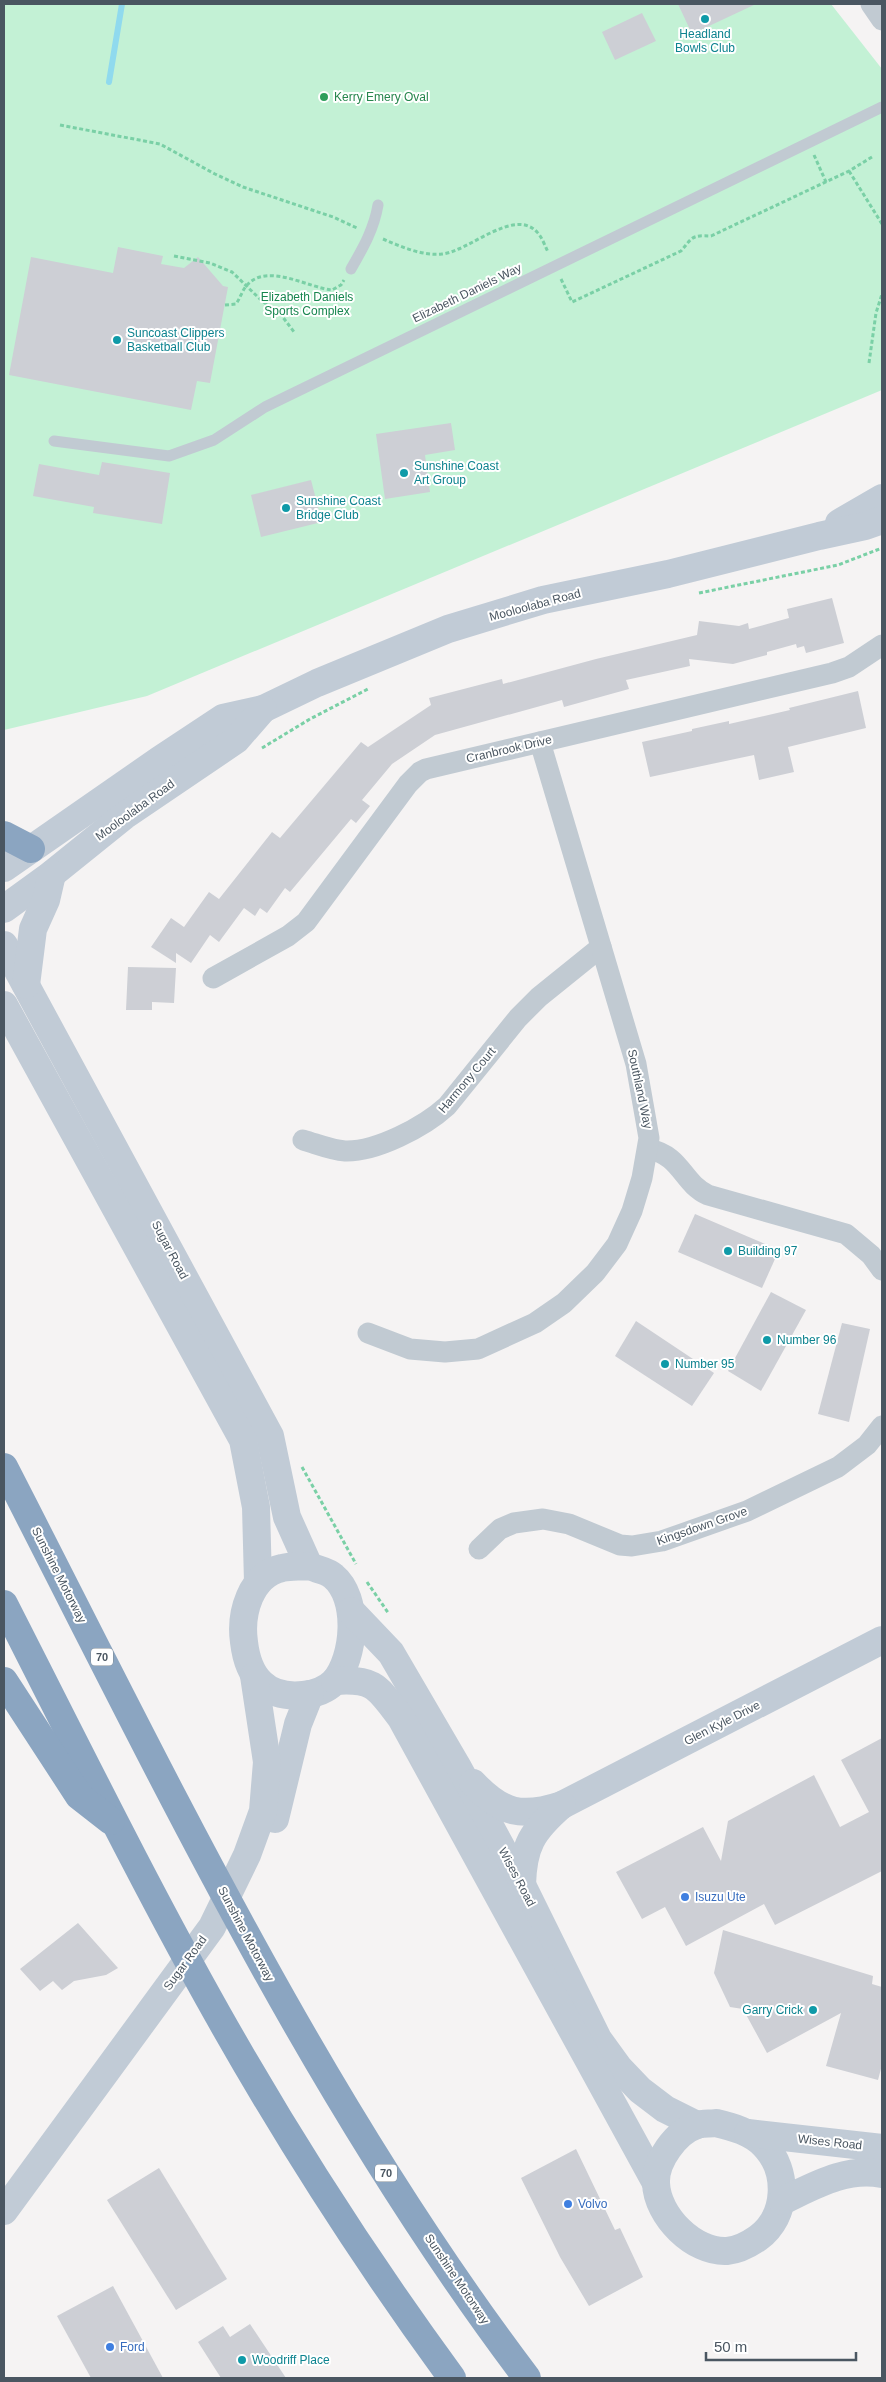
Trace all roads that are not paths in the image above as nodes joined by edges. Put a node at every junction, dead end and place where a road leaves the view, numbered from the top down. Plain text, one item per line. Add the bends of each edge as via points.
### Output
1 (870, 4) edge
2 (882, 20) edge
3 (882, 107) edge
4 (378, 205) dead end
5 (348, 273) road end
6 (54, 441) dead end
7 (882, 498) edge
8 (882, 520) edge
9 (819, 536) junction
10 (882, 645) edge
11 (263, 709) junction
12 (540, 742) junction
13 (4, 835) edge
14 (31, 849) junction
15 (4, 868) edge
16 (52, 874) junction
17 (4, 908) edge
18 (4, 945) edge
19 (601, 947) junction
20 (213, 978) dead end
21 (26, 985) junction
22 (4, 1007) edge
23 (304, 1140) dead end
24 (649, 1149) junction
25 (882, 1270) edge
26 (368, 1333) dead end
27 (882, 1426) edge
28 (4, 1467) edge
29 (479, 1549) dead end
30 (309, 1566) junction
31 (258, 1582) junction
32 (4, 1604) edge
33 (351, 1611) junction
34 (882, 1640) edge
35 (254, 1676) junction
36 (4, 1681) edge
37 (335, 1681) junction
38 (310, 1694) junction
39 (457, 1766) junction
40 (562, 1806) junction
41 (118, 1827) junction
42 (522, 1885) junction
43 (212, 1927) junction
44 (697, 2125) junction
45 (748, 2133) junction
46 (882, 2148) edge
47 (882, 2174) edge
48 (656, 2183) junction
49 (782, 2201) junction
50 (4, 2211) edge
51 (452, 2378) edge
52 (527, 2378) edge

1 - 2 street
3 - 6 lane, Elizabeth Daniels Way via 265,407 214,440 168,456
4 - 5 lane via 371,234
7 - 9 main road, Mooloolaba Road
8 - 9 main road, Mooloolaba Road
9 - 11 main road, Mooloolaba Road via 668,574 543,600 496,614 317,683
10 - 12 street, Cranbrook Drive via 832,674
11 - 14 main road, Mooloolaba Road via 223,718
11 - 16 main road, Mooloolaba Road via 236,740 124,816
12 - 19 street, Southland Way
12 - 20 street, Cranbrook Drive via 420,772 306,922 288,936
13 - 14 highway
14 - 15 main road, Mooloolaba Road
16 - 17 main road, Mooloolaba Road
16 - 21 main road via 46,900 33,929
18 - 21 main road, Sugar Road
19 - 23 street, Harmony Court via 518,1018 434,1118 356,1151 332,1149
19 - 24 street, Southland Way via 636,1064
21 - 30 main road, Sugar Road via 270,1436 287,1517
22 - 31 main road via 243,1440 256,1507
24 - 25 street via 668,1156 708,1195 846,1234 871,1255
24 - 26 street, Southland Way via 632,1211 617,1244 595,1273 564,1303 535,1323 478,1349 445,1352 410,1349
27 - 29 street, Kingsdown Grove via 867,1445 838,1467 747,1511 662,1541 620,1545 569,1524 543,1519 514,1523 500,1529
28 - 52 highway, Sunshine Motorway / 70 via 259,1960 391,2181
30 - 31 main road via 281,1568
30 - 33 main road via 333,1576 347,1597
31 - 35 main road via 246,1604 242,1632
32 - 41 highway
33 - 37 main road via 352,1636 346,1662
33 - 39 main road, Wises Road via 391,1653
34 - 40 main road, Glen Kyle Drive
35 - 38 main road via 267,1689 288,1697
35 - 43 main road, Sugar Road via 267,1762 263,1811 248,1855
36 - 41 highway via 79,1796
37 - 38 main road via 327,1688
37 - 48 main road, Wises Road via 357,1680 378,1688 400,1718
38 - 43 main road via 298,1724 279,1810 257,1866
39 - 40 main road via 488,1800 508,1811 543,1812
39 - 42 main road, Wises Road
40 - 42 main road via 534,1833 526,1850
41 - 51 highway via 265,2096 344,2224
42 - 44 main road, Wises Road via 598,2039 619,2068 665,2109
43 - 50 main road, Sugar Road
44 - 45 main road via 716,2123
44 - 48 main road via 680,2135 664,2152
45 - 46 main road, Wises Road
45 - 49 main road via 774,2158 781,2175
47 - 49 main road via 853,2172
48 - 49 main road via 661,2205 673,2224 705,2247 726,2251 746,2246 764,2233 777,2215

